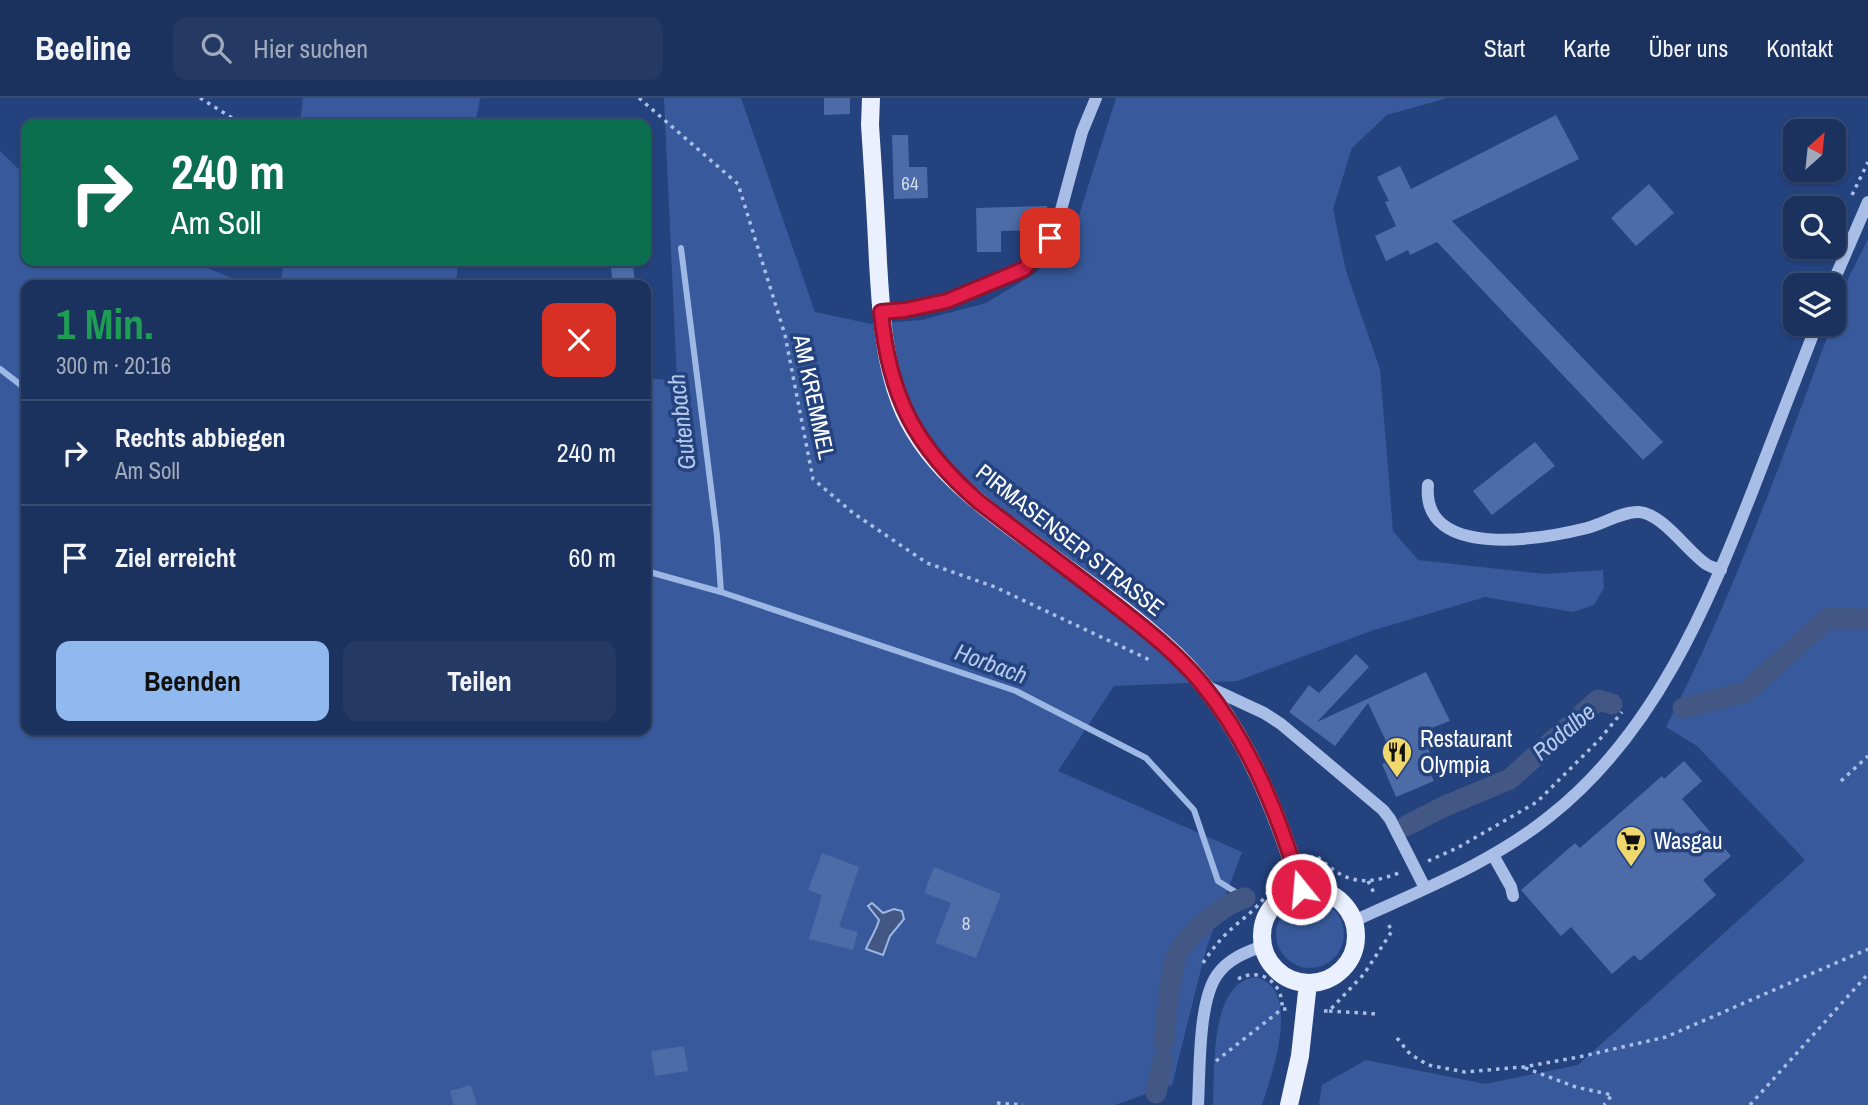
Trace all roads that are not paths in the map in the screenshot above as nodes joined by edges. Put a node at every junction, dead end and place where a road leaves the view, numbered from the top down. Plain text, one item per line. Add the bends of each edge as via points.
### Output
1 (871, 98) edge
2 (1096, 98) edge
3 (1868, 202) edge
4 (1837, 273) edge
5 (881, 312) junction
6 (1812, 336) edge
7 (1428, 485) dead end
8 (1721, 570) junction
9 (1203, 685) junction
10 (1493, 855) junction
11 (1425, 888) junction
12 (1301, 889) junction
13 (1513, 897) dead end
14 (1354, 921) junction
15 (1263, 946) junction
16 (1308, 983) junction
17 (1198, 1105) edge
18 (1289, 1105) edge

1 - 5 main road, PIRMASENSER STRASSE
2 - 5 street via 1050,238 1024,269 947,301
3 - 4 street
5 - 9 main road, PIRMASENSER STRASSE via 885,352 901,404 932,456 979,502 1175,654
6 - 8 street
7 - 8 street via 1431,511 1446,528 1461,535 1521,538 1577,530 1638,512 1654,518 1707,564
8 - 10 street via 1682,650 1624,741 1570,799
9 - 11 street, PIRMASENSER STRASSE via 1264,713 1341,773 1390,819
9 - 12 main road, PIRMASENSER STRASSE via 1264,783
10 - 11 street
10 - 13 street
11 - 14 street
12 - 14 main road via 1328,892 1348,909
12 - 15 main road via 1274,903 1262,931
14 - 16 main road via 1357,934 1351,959 1333,977
15 - 16 main road via 1267,958 1284,976
15 - 17 street via 1229,963 1208,993
16 - 18 main road

